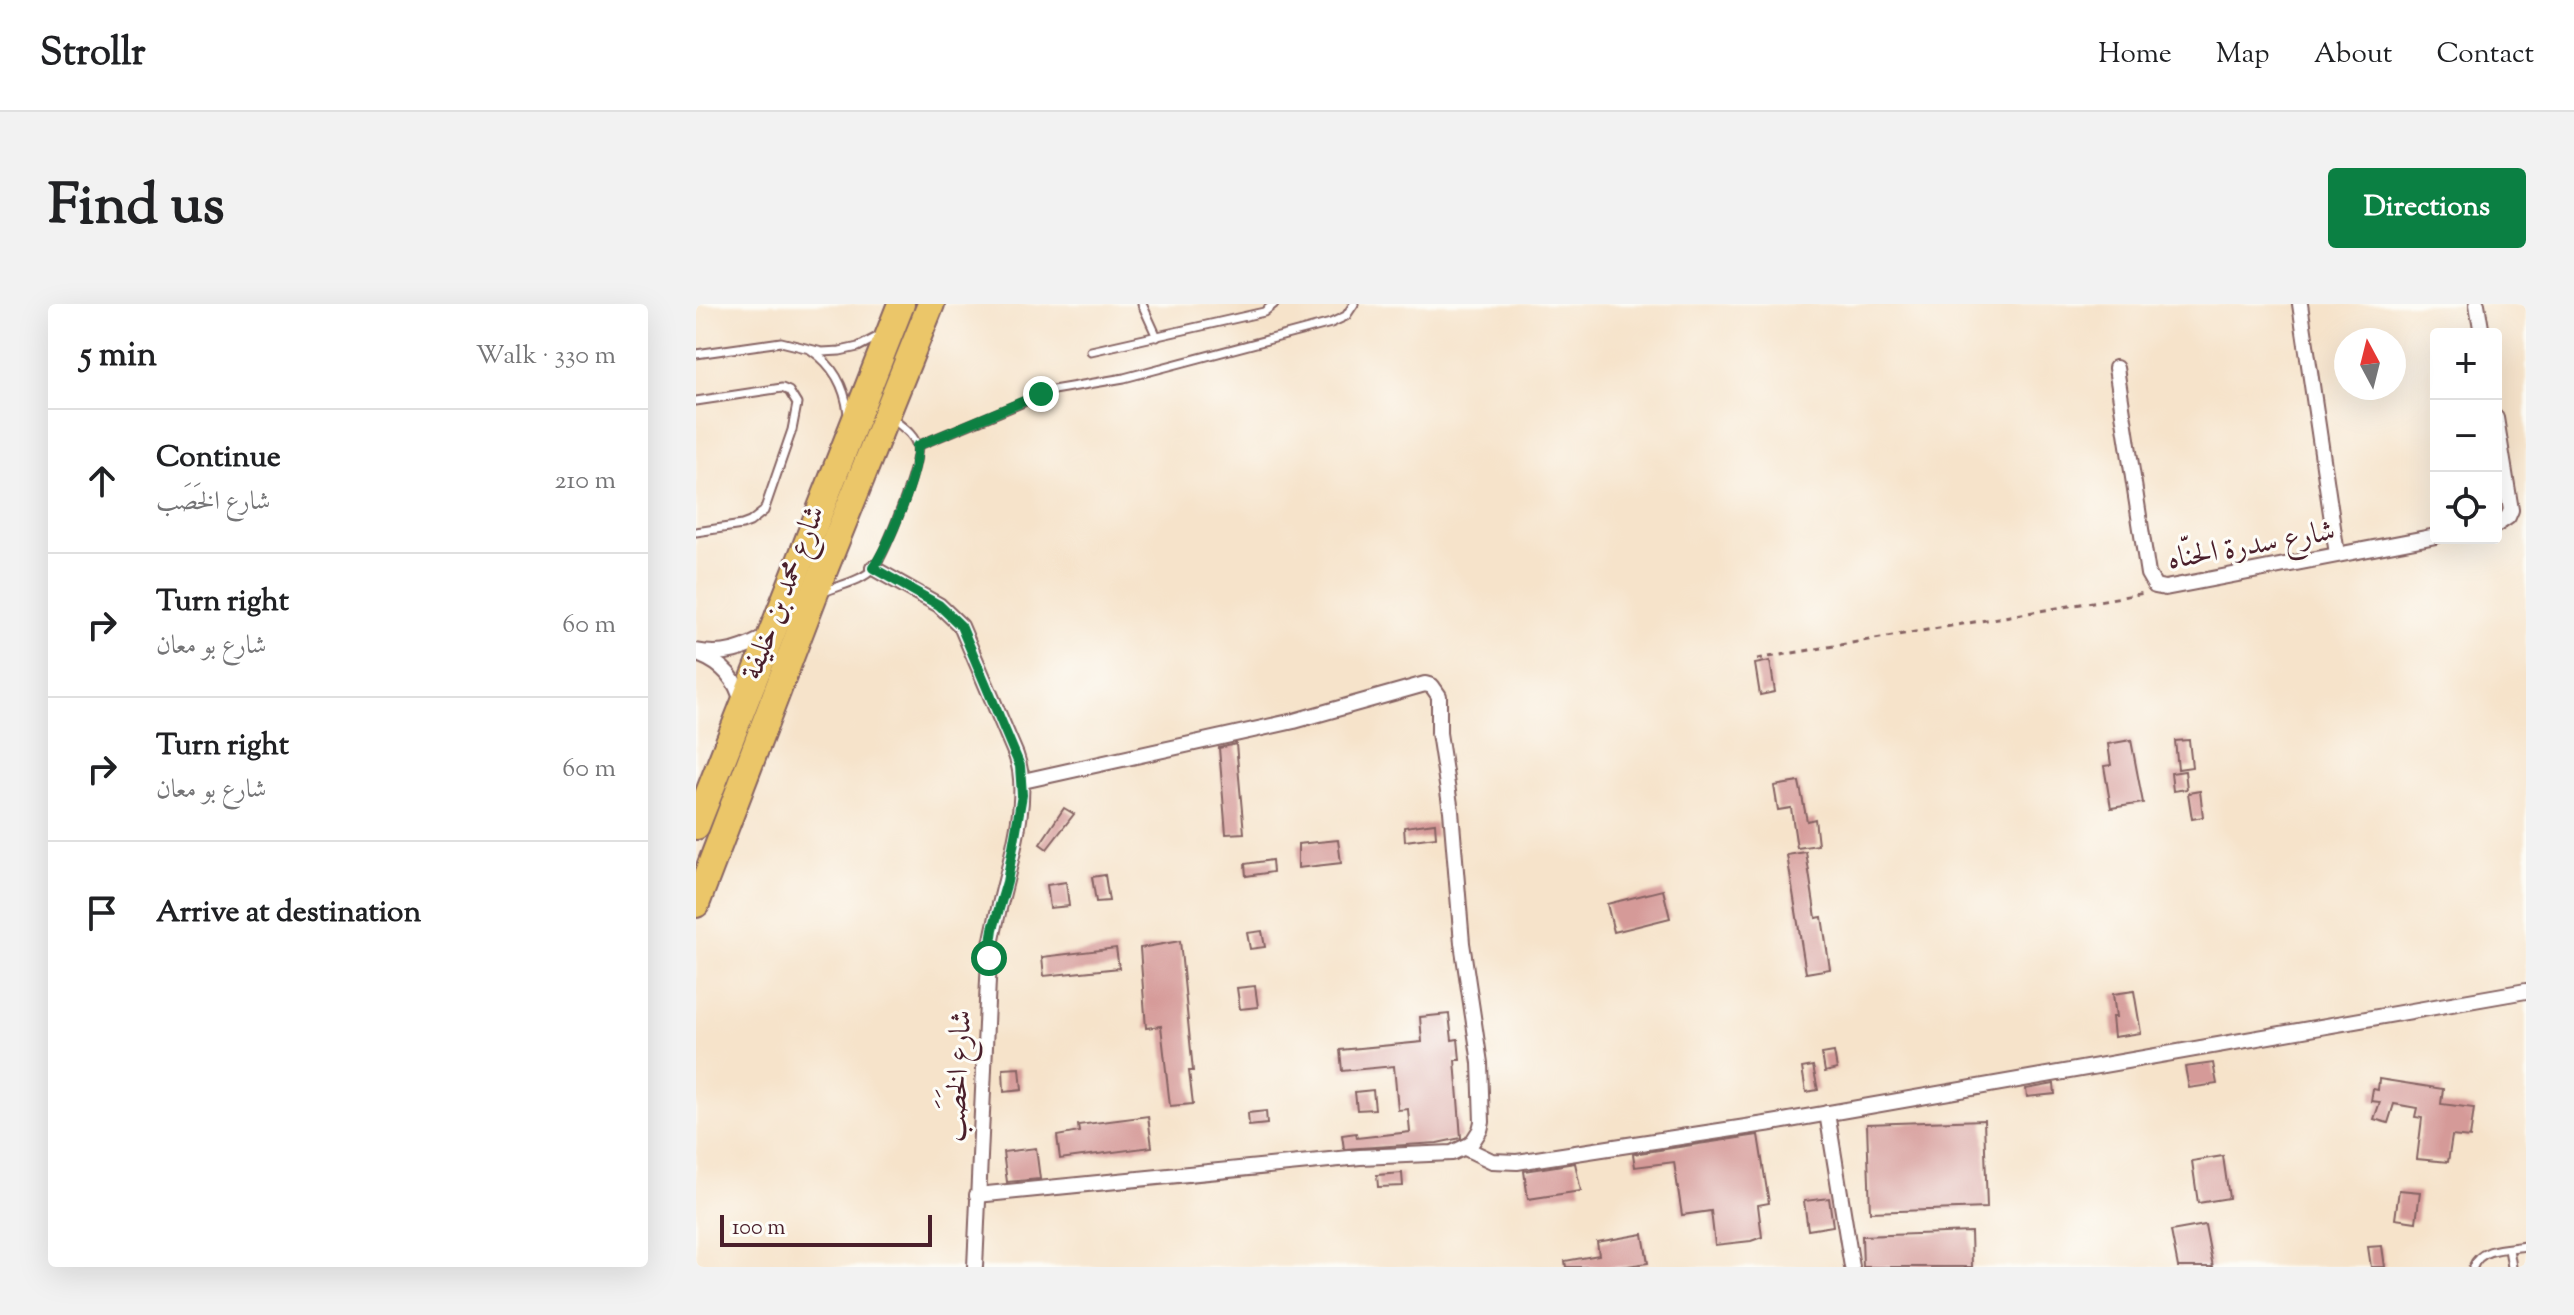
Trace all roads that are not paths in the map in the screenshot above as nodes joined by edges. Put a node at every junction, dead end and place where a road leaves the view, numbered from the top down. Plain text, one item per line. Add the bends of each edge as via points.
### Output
1 (931, 304) edge
2 (1142, 304) edge
3 (1274, 304) edge
4 (1354, 304) edge
5 (2300, 304) edge
6 (2477, 304) edge
7 (896, 315) edge
8 (2481, 328) edge
9 (1157, 337) junction
10 (802, 345) junction
11 (1091, 351) dead end
12 (696, 354) edge
13 (2116, 368) dead end
14 (696, 401) edge
15 (886, 414) junction
16 (849, 439) junction
17 (917, 446) junction
18 (2502, 455) edge
19 (2502, 521) edge
20 (696, 532) edge
21 (2430, 537) edge
22 (2337, 554) junction
23 (873, 568) junction
24 (814, 595) junction
25 (769, 635) junction
26 (697, 653) edge
27 (743, 705) junction
28 (1023, 781) junction
29 (696, 826) edge
30 (696, 904) edge
31 (2526, 991) edge
32 (1827, 1113) junction
33 (1465, 1148) junction
34 (977, 1195) junction
35 (2526, 1246) edge
36 (2509, 1249) junction
37 (975, 1267) edge
38 (1852, 1267) edge
39 (2473, 1267) edge
40 (2512, 1267) edge

1 - 15 highway, شارع محمد بن خليفة
2 - 9 lane
3 - 9 lane via 1264,312
4 - 17 lane via 1346,316 1331,323 1124,378 1041,394
5 - 22 street
6 - 8 street
7 - 10 lane via 874,340 840,351
7 - 16 highway, شارع محمد بن خليفة
9 - 11 lane
10 - 12 lane via 769,342
10 - 16 lane via 826,362 842,387
13 - 22 street, شارع سدرة الحنّاه via 2151,583 2160,588
14 - 20 lane via 782,388 797,404 764,511 742,525
15 - 17 lane
15 - 24 highway, شارع محمد بن خليفة
16 - 25 highway, شارع محمد بن خليفة
17 - 23 lane via 917,466
18 - 19 street via 2511,510
21 - 22 street, شارع سدرة الحنّاه
23 - 24 lane
23 - 28 street, شارع الخَصَب via 939,605 961,626
24 - 30 highway, شارع محمد بن خليفة
25 - 26 street via 733,652
25 - 27 highway, شارع محمد بن خليفة
26 - 27 street via 731,675
27 - 29 highway, شارع محمد بن خليفة
28 - 33 street via 1294,721 1425,684 1435,688 1480,1063 1482,1122 1477,1138
28 - 34 street, شارع الخَصَب via 989,958
31 - 32 street
32 - 33 street via 1517,1162 1492,1161
32 - 38 street
33 - 34 street
34 - 37 street, شارع الخَصَب
35 - 36 lane
36 - 39 lane via 2484,1253
36 - 40 lane

